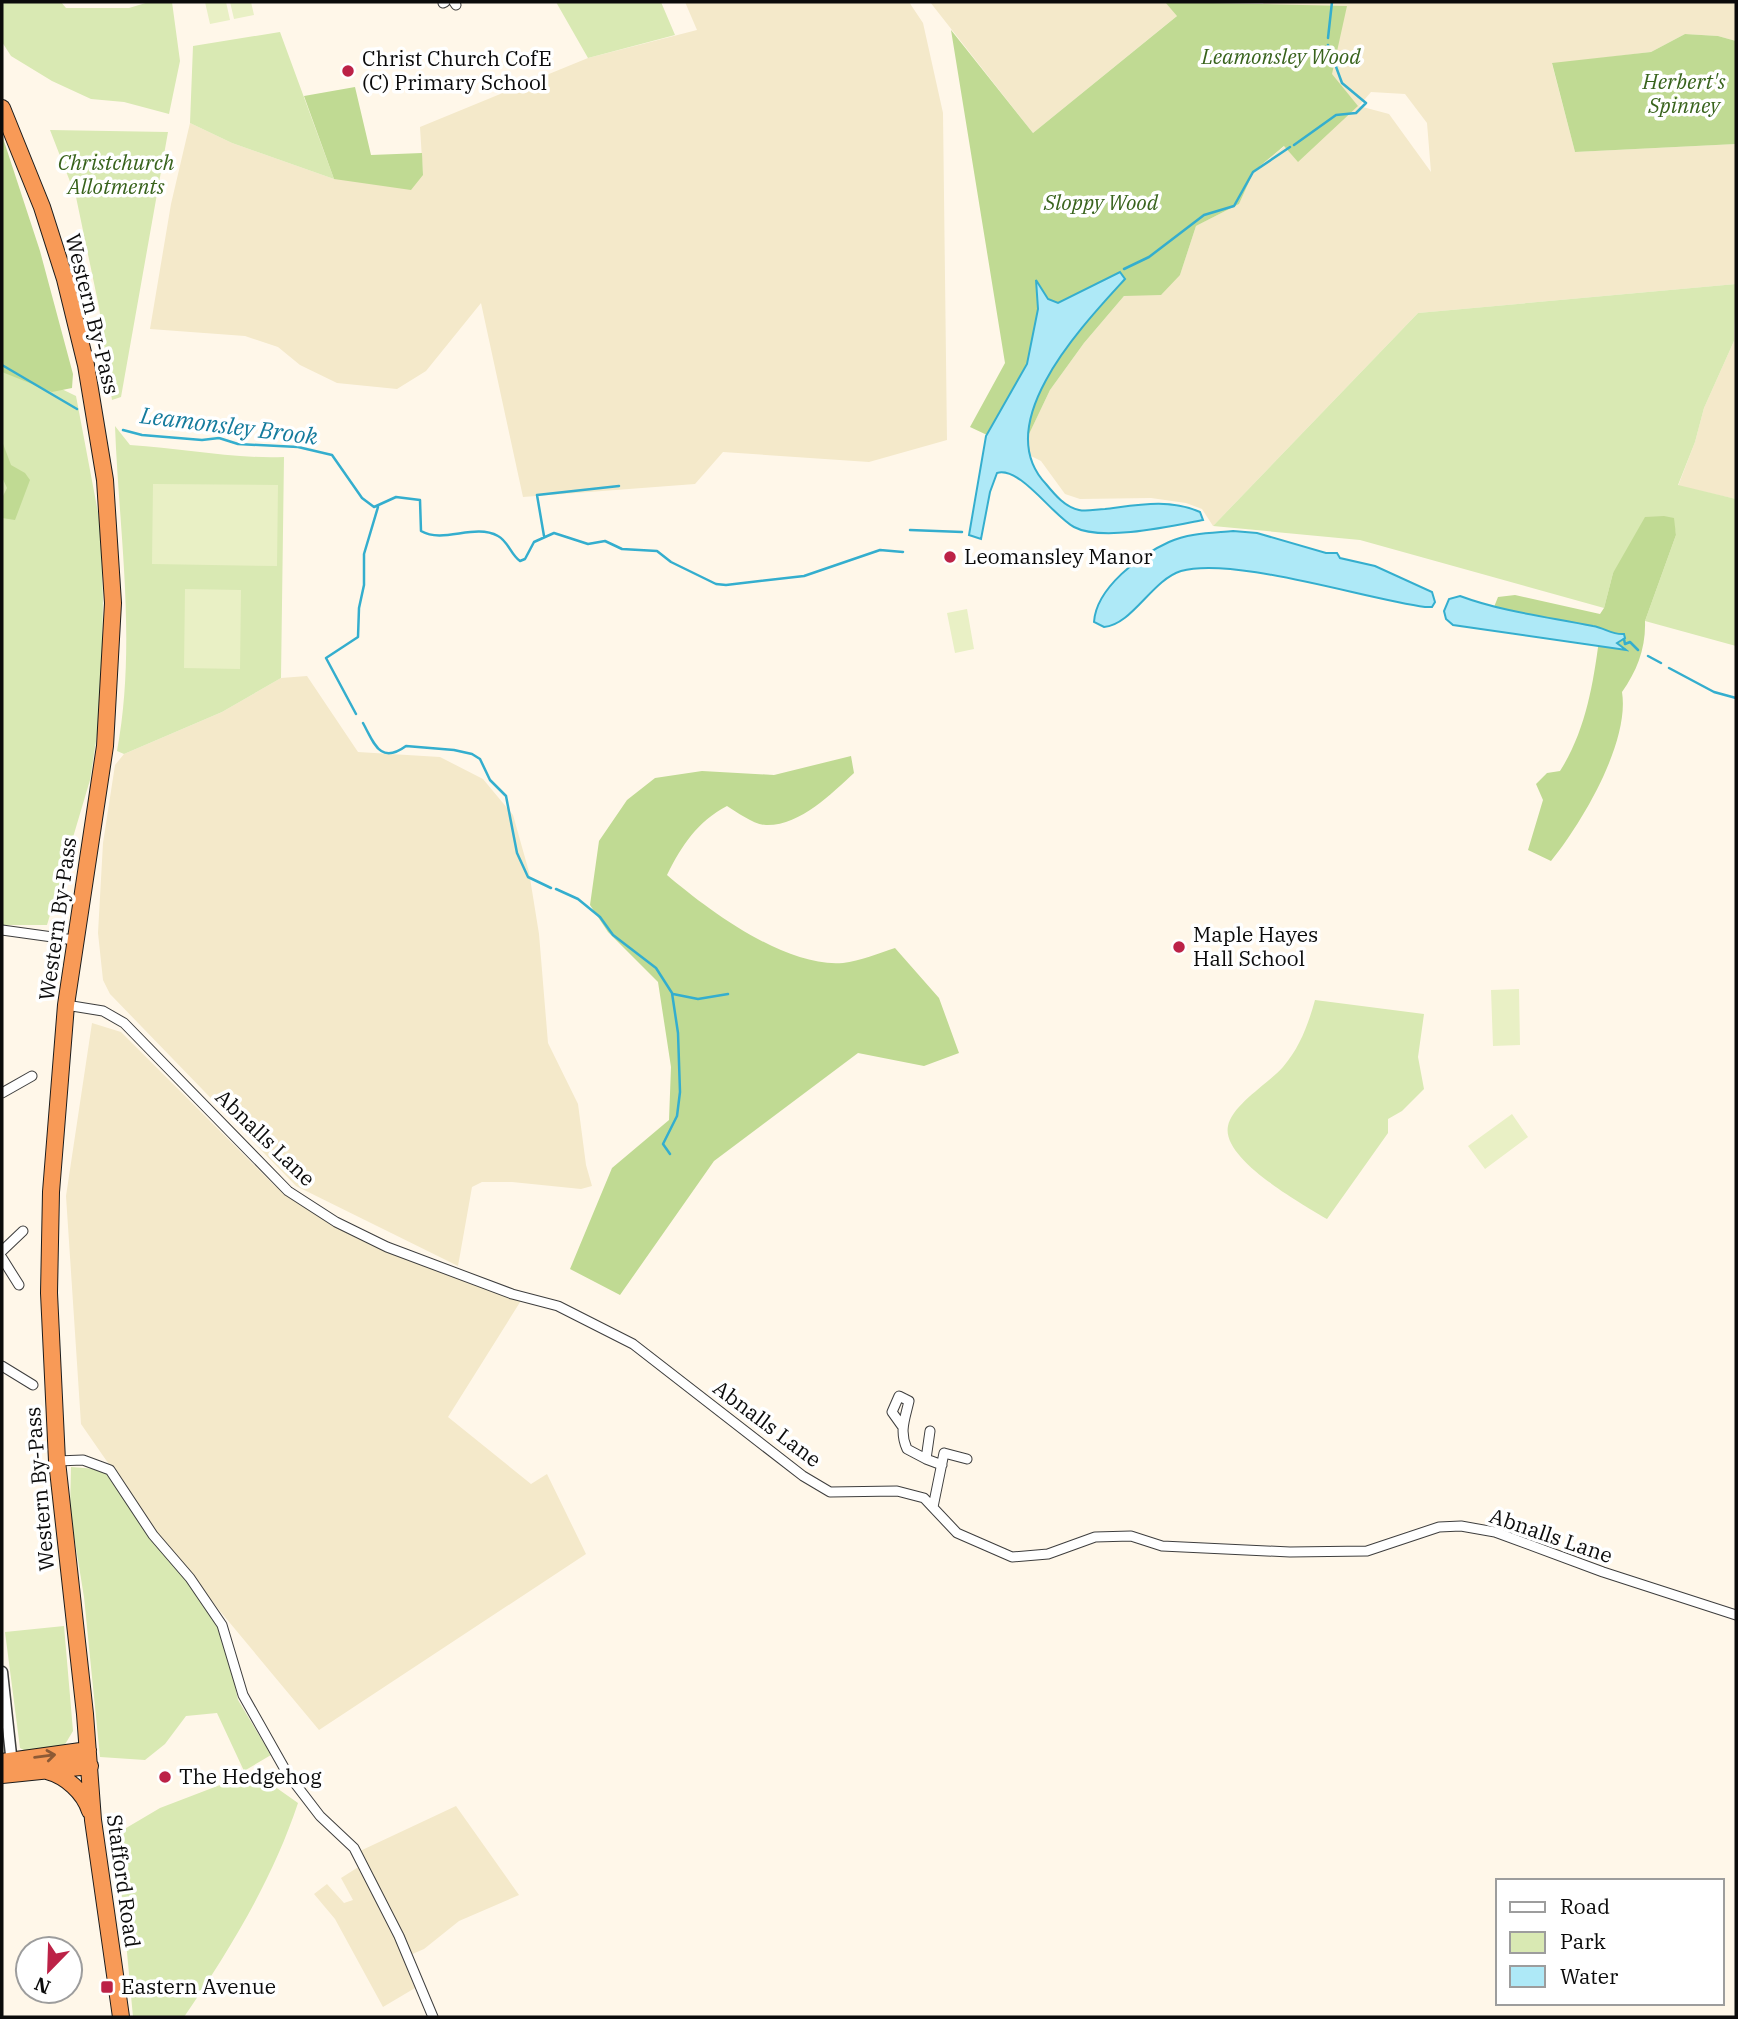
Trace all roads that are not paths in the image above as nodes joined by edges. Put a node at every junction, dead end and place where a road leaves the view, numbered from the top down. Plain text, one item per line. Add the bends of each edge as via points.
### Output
1 (2, 108) edge
2 (2, 930) edge
3 (74, 940) junction
4 (66, 1005) junction
5 (32, 1076) dead end
6 (2, 1093) edge
7 (23, 1231) dead end
8 (2, 1251) edge
9 (2, 1258) edge
10 (19, 1284) dead end
11 (2, 1366) edge
12 (33, 1385) dead end
13 (902, 1426) dead end
14 (930, 1431) dead end
15 (926, 1458) junction
16 (967, 1459) dead end
17 (57, 1461) junction
18 (942, 1465) junction
19 (933, 1507) junction
20 (1736, 1615) edge
21 (2, 1672) edge
22 (89, 1758) junction
23 (7, 1768) edge
24 (46, 1770) junction
25 (93, 1820) junction
26 (121, 2017) edge
27 (433, 2017) edge

1 - 3 highway, Western By-Pass via 65,279 86,365 105,480 113,603 105,746
2 - 3 street
3 - 4 highway, Western By-Pass
4 - 17 highway, Western By-Pass via 50,1217
4 - 19 street, Abnalls Lane via 103,1011 124,1023 288,1191 336,1222 454,1273 558,1306 632,1345 830,1492 897,1491 924,1499
5 - 6 street
7 - 8 street
9 - 10 street
11 - 12 street
13 - 15 street via 907,1449
14 - 15 street
15 - 18 street
16 - 18 street via 944,1453
17 - 22 highway, Western By-Pass
17 - 27 street via 83,1460 110,1470 222,1625 243,1695 287,1773 320,1816 354,1848 399,1936
18 - 19 street
19 - 20 street, Abnalls Lane via 957,1533 1012,1557 1048,1554 1095,1537 1131,1536 1162,1546 1367,1551 1439,1527 1461,1526 1495,1532
21 - 23 street
23 -> 22 highway
22 - 24 highway
22 - 25 highway, Stafford Road
23 - 24 highway
24 - 25 highway via 81,1794
25 - 26 highway, Stafford Road

